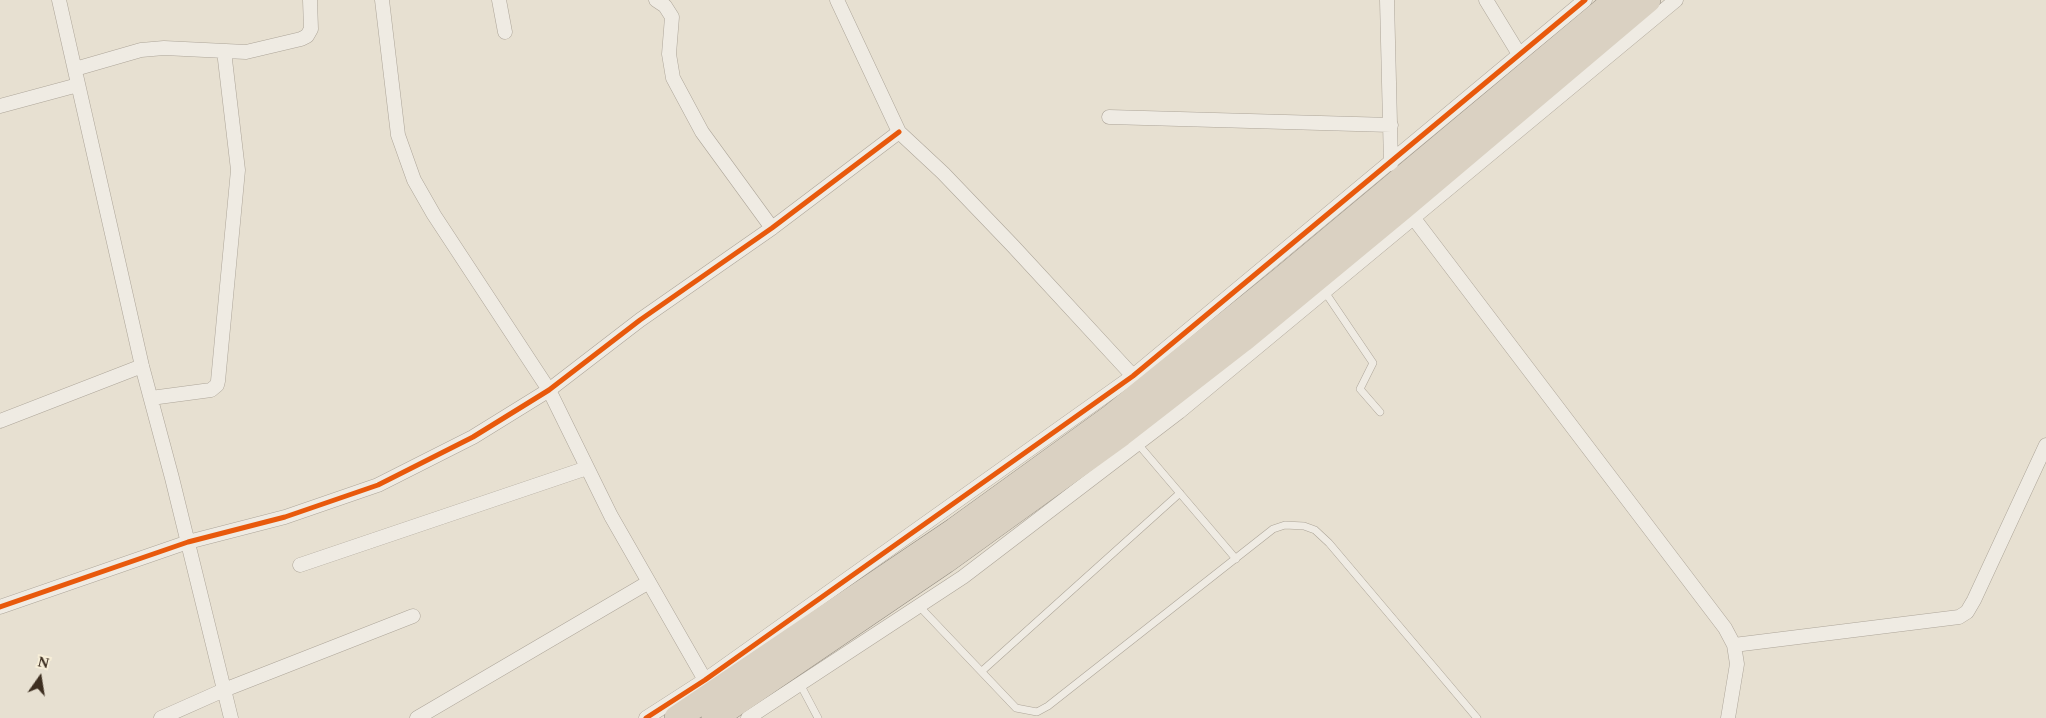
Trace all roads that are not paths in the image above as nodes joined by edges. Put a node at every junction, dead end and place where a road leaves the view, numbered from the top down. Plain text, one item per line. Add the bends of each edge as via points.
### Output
1 (59, 0) edge
2 (310, 0) edge
3 (382, 0) edge
4 (499, 0) edge
5 (656, 0) edge
6 (837, 0) edge
7 (1387, 0) edge
8 (1486, 0) edge
9 (1585, 0) edge
10 (1616, 0) edge
11 (1648, 0) edge
12 (1676, 0) edge
13 (505, 32) dead end
14 (224, 52) junction
15 (1519, 54) junction
16 (74, 69) junction
17 (78, 85) junction
18 (0, 106) edge
19 (1109, 117) dead end
20 (1391, 126) junction
21 (899, 132) junction
22 (1391, 160) junction
23 (1403, 205) junction
24 (772, 228) junction
25 (1325, 292) junction
26 (142, 366) junction
27 (1133, 376) junction
28 (549, 390) junction
29 (151, 398) junction
30 (1380, 412) dead end
31 (0, 421) edge
32 (1138, 444) junction
33 (2046, 445) edge
34 (587, 468) junction
35 (1180, 493) junction
36 (188, 542) junction
37 (1236, 559) junction
38 (300, 565) dead end
39 (649, 582) junction
40 (919, 606) junction
41 (0, 607) edge
42 (413, 616) dead end
43 (1734, 645) junction
44 (982, 671) junction
45 (705, 680) junction
46 (800, 684) junction
47 (224, 690) junction
48 (1025, 715) edge
49 (161, 718) edge
50 (231, 718) edge
51 (417, 718) edge
52 (646, 718) edge
53 (677, 718) edge
54 (714, 718) edge
55 (748, 718) edge
56 (818, 718) edge
57 (1477, 718) edge
58 (1728, 718) edge

1 - 16 street
2 - 14 street via 312,21 307,36 261,50
3 - 28 street via 398,135 414,180
4 - 13 street
5 - 24 street via 666,6 672,17 669,54 673,78 702,132
6 - 21 street
7 - 20 street
8 - 15 street
9 - 15 street
10 - 23 highway
11 - 23 highway
12 - 23 street
14 - 16 street via 164,48 141,50
14 - 29 street via 238,170 218,381 210,390
15 - 22 street
16 - 17 street
17 - 18 street
17 - 26 street
19 - 20 street
20 - 22 street
21 - 24 street
21 - 27 street via 943,173
22 - 23 street
22 - 27 street
23 - 25 street
23 - 43 street via 1725,628
23 - 53 highway via 955,530
23 - 54 highway via 1242,340 1121,434 946,561
24 - 28 street via 640,320
25 - 30 lane via 1373,363 1360,389
25 - 32 street
26 - 29 street
26 - 31 street
27 - 45 street
28 - 34 street
28 - 36 street via 473,437 378,485 285,517
29 - 36 street
32 - 35 lane
32 - 40 street via 963,577
33 - 43 street via 1974,600 1960,617
34 - 38 street
34 - 39 street
35 - 37 lane
35 - 44 lane
36 - 41 street
36 - 47 street
37 - 48 lane via 1048,706
37 - 57 lane via 1273,529 1285,525 1315,530
39 - 45 street
39 - 51 street
40 - 44 lane
40 - 46 street
42 - 47 street
43 - 58 street via 1737,664
44 - 48 lane
45 - 52 street
46 - 55 street
46 - 56 lane
47 - 49 street
47 - 50 street

